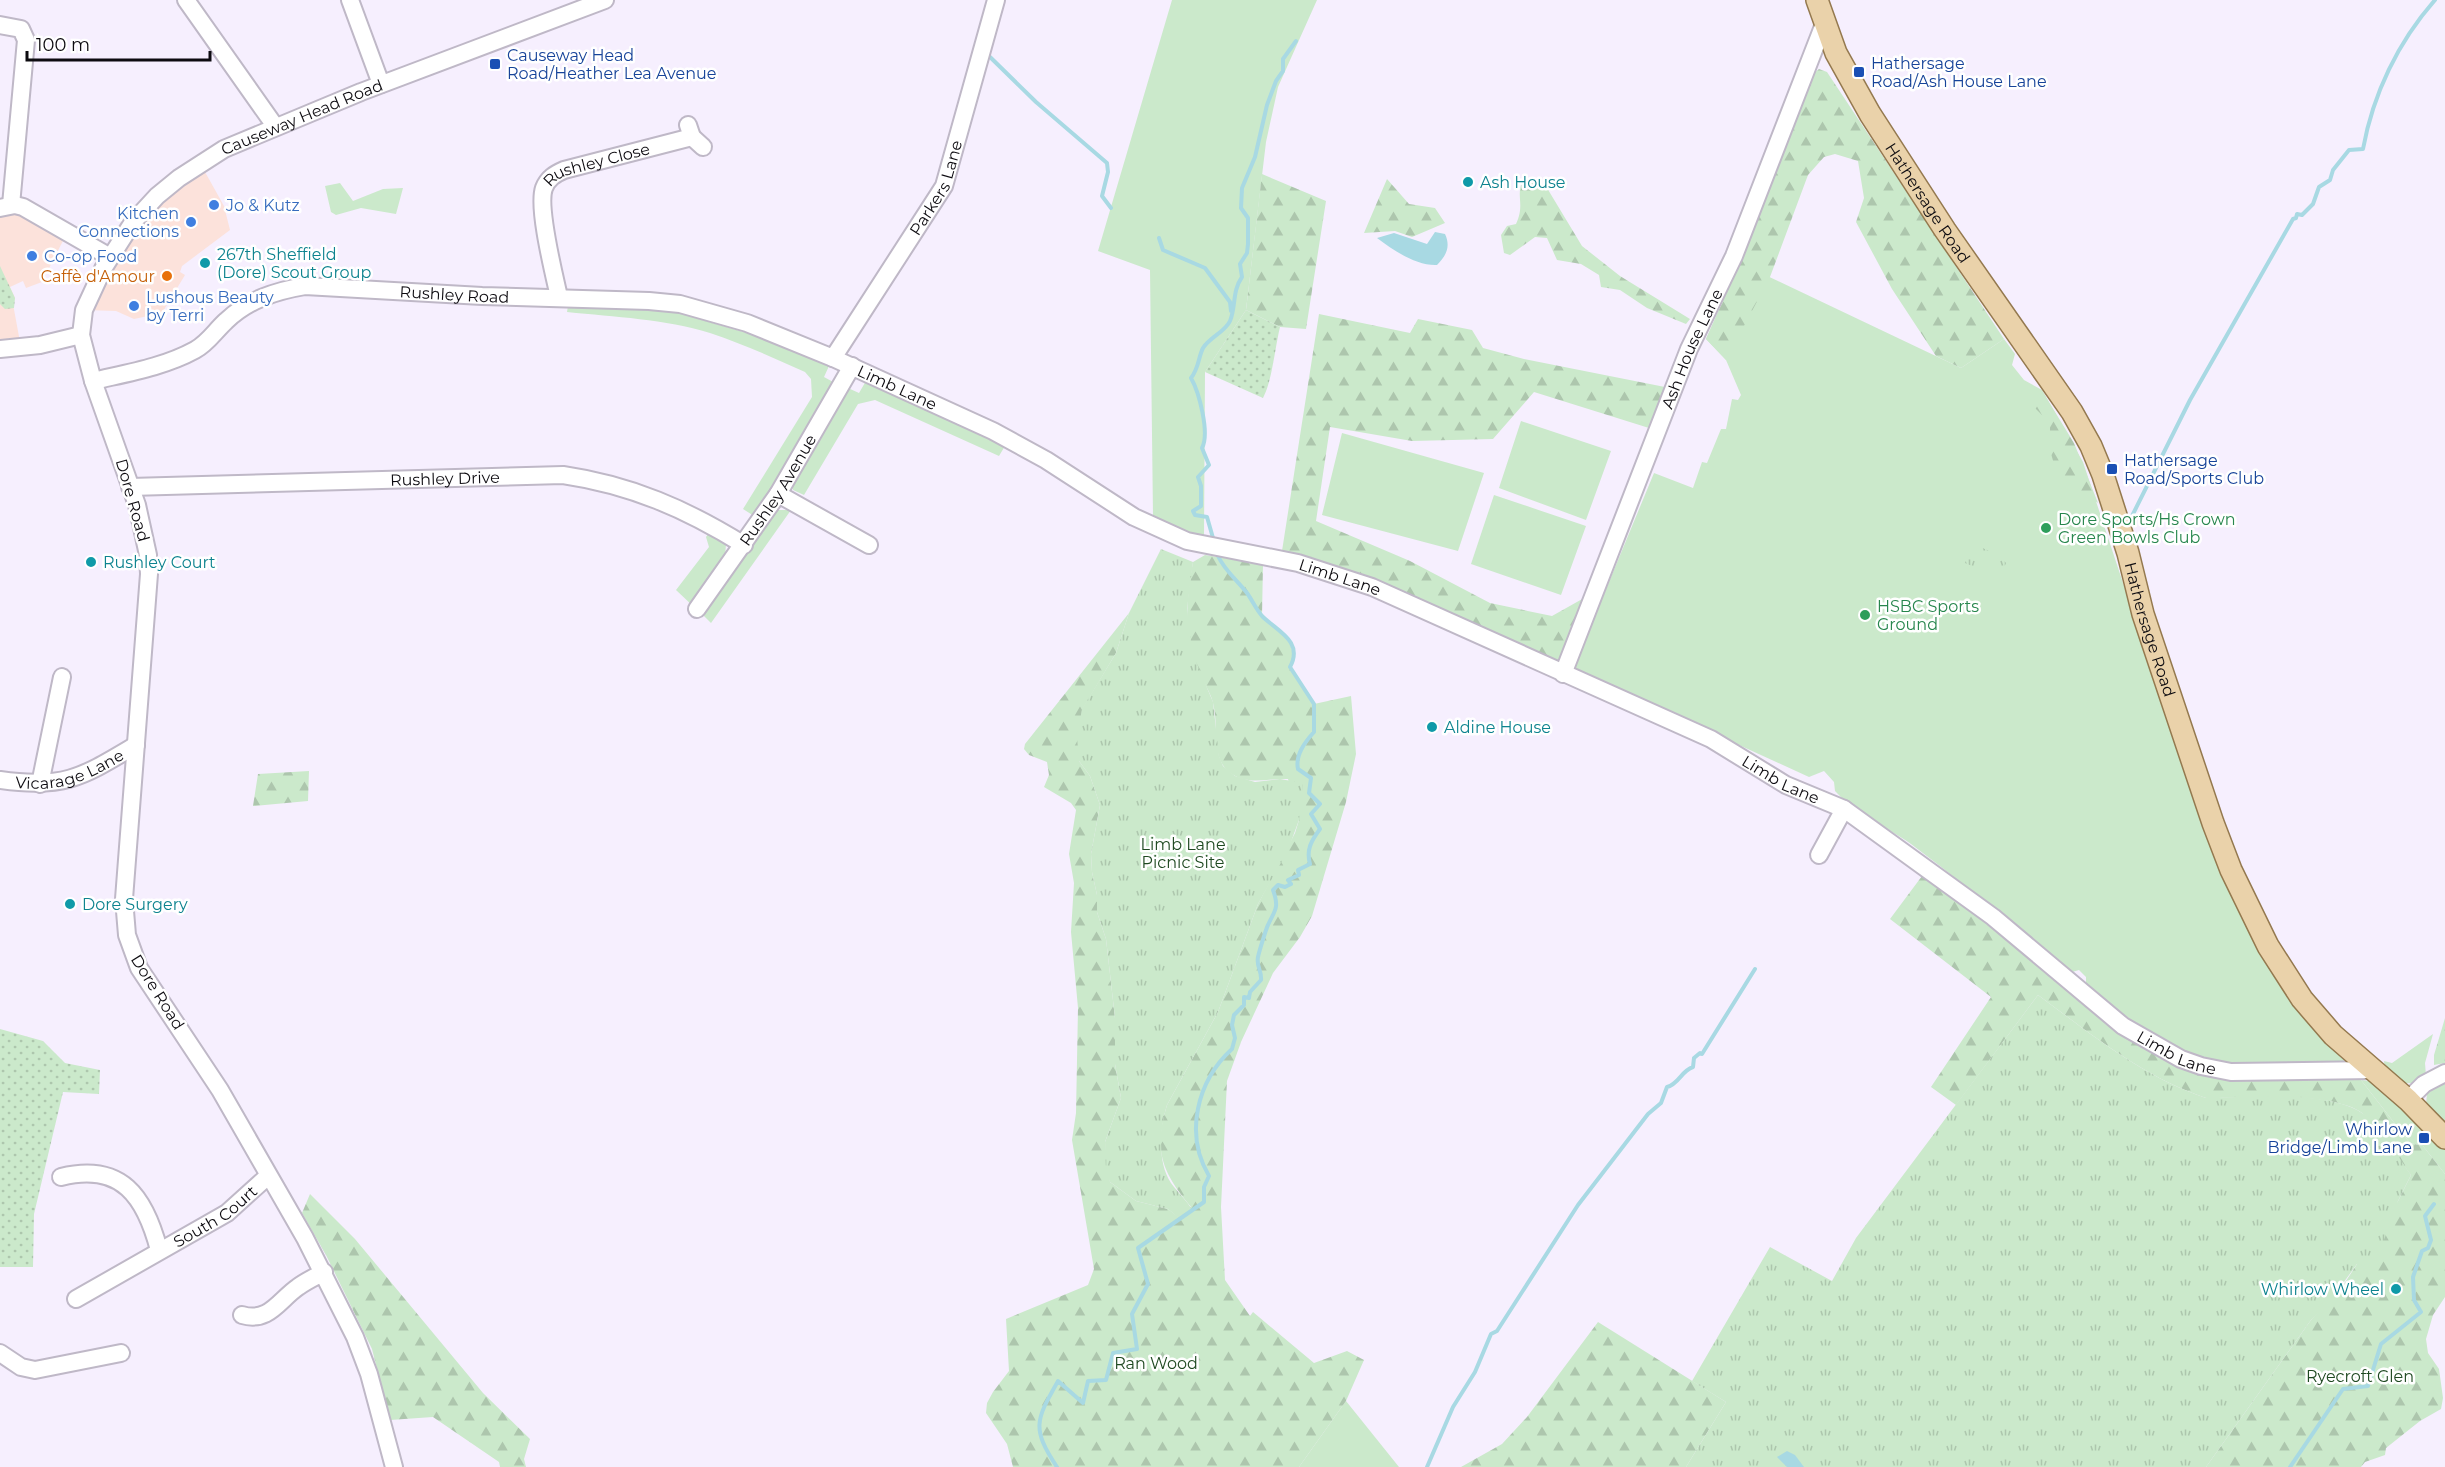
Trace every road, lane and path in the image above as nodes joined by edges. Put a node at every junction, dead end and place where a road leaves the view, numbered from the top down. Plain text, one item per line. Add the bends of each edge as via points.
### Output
1 (186, 0) edge
2 (350, 0) edge
3 (996, 0) edge
4 (1817, 0) edge
5 (601, 1) edge
6 (1824, 24) junction
7 (0, 25) edge
8 (381, 84) junction
9 (275, 126) junction
10 (694, 137) dead end
11 (6, 206) edge
12 (110, 257) junction
13 (558, 297) junction
14 (81, 334) junction
15 (0, 349) edge
16 (833, 358) junction
17 (852, 366) junction
18 (93, 381) junction
19 (130, 487) junction
20 (778, 494) junction
21 (744, 544) junction
22 (869, 545) dead end
23 (697, 609) dead end
24 (1563, 674) junction
25 (62, 677) dead end
26 (136, 745) junction
27 (0, 780) edge
28 (40, 784) junction
29 (1844, 809) junction
30 (1819, 855) dead end
31 (2373, 1070) junction
32 (2445, 1073) edge
33 (2408, 1100) junction
34 (2445, 1138) edge
35 (268, 1176) junction
36 (61, 1177) dead end
37 (159, 1250) junction
38 (324, 1272) junction
39 (76, 1299) dead end
40 (242, 1315) dead end
41 (0, 1353) edge
42 (121, 1353) dead end
43 (394, 1467) edge

1 - 9 street
2 - 8 street
3 - 16 street, Parkers Lane via 944,186
4 - 6 main road, Hathersage Road
5 - 8 street, Causeway Head Road
6 - 24 street, Ash House Lane via 1734,256 1689,349
6 - 31 main road, Hathersage Road via 1870,114 2082,429 2103,475 2143,614 2231,870 2268,946 2302,999 2333,1035
7 - 11 street via 21,29 26,40
8 - 9 street, Causeway Head Road
9 - 12 street, Causeway Head Road via 224,149 179,178 142,211
10 - 13 street, Rushley Close via 564,170 548,180 542,195 543,215
11 - 12 street via 23,207
12 - 14 street, Causeway Head Road via 88,299
13 - 16 street, Rushley Road via 681,304 747,323
13 - 18 street, Rushley Road via 305,286 287,289 240,309 189,354
14 - 15 street via 40,345
14 - 18 street, Dore Road
16 - 17 street, Limb Lane
17 - 20 street, Rushley Avenue
17 - 24 street, Limb Lane via 1002,436 1134,517 1187,541 1298,563 1364,584
18 - 19 street, Dore Road
19 - 21 street, Rushley Drive via 563,475 613,484 659,499
19 - 26 street, Dore Road via 147,547 149,574
20 - 21 street, Rushley Avenue
20 - 22 street
21 - 23 street, Rushley Avenue
24 - 29 street, Limb Lane via 1711,739 1786,785
25 - 28 street
26 - 28 street, Vicarage Lane via 71,780
26 - 35 street, Dore Road via 124,899 129,944 139,968 204,1063
27 - 28 street, Vicarage Lane
29 - 30 street
29 - 31 street, Limb Lane via 1993,917 2123,1026 2172,1055 2231,1072
31 - 33 main road, Hathersage Road
32 - 33 street via 2424,1084
33 - 34 main road, Hathersage Road
35 - 37 street, South Court via 227,1213
35 - 38 street, Dore Road
36 - 37 street, South Court via 92,1173 122,1183 145,1208
37 - 39 street, South Court
38 - 40 street via 298,1286 266,1315
38 - 43 street, Dore Road via 369,1374
41 - 42 street via 21,1367 35,1370

